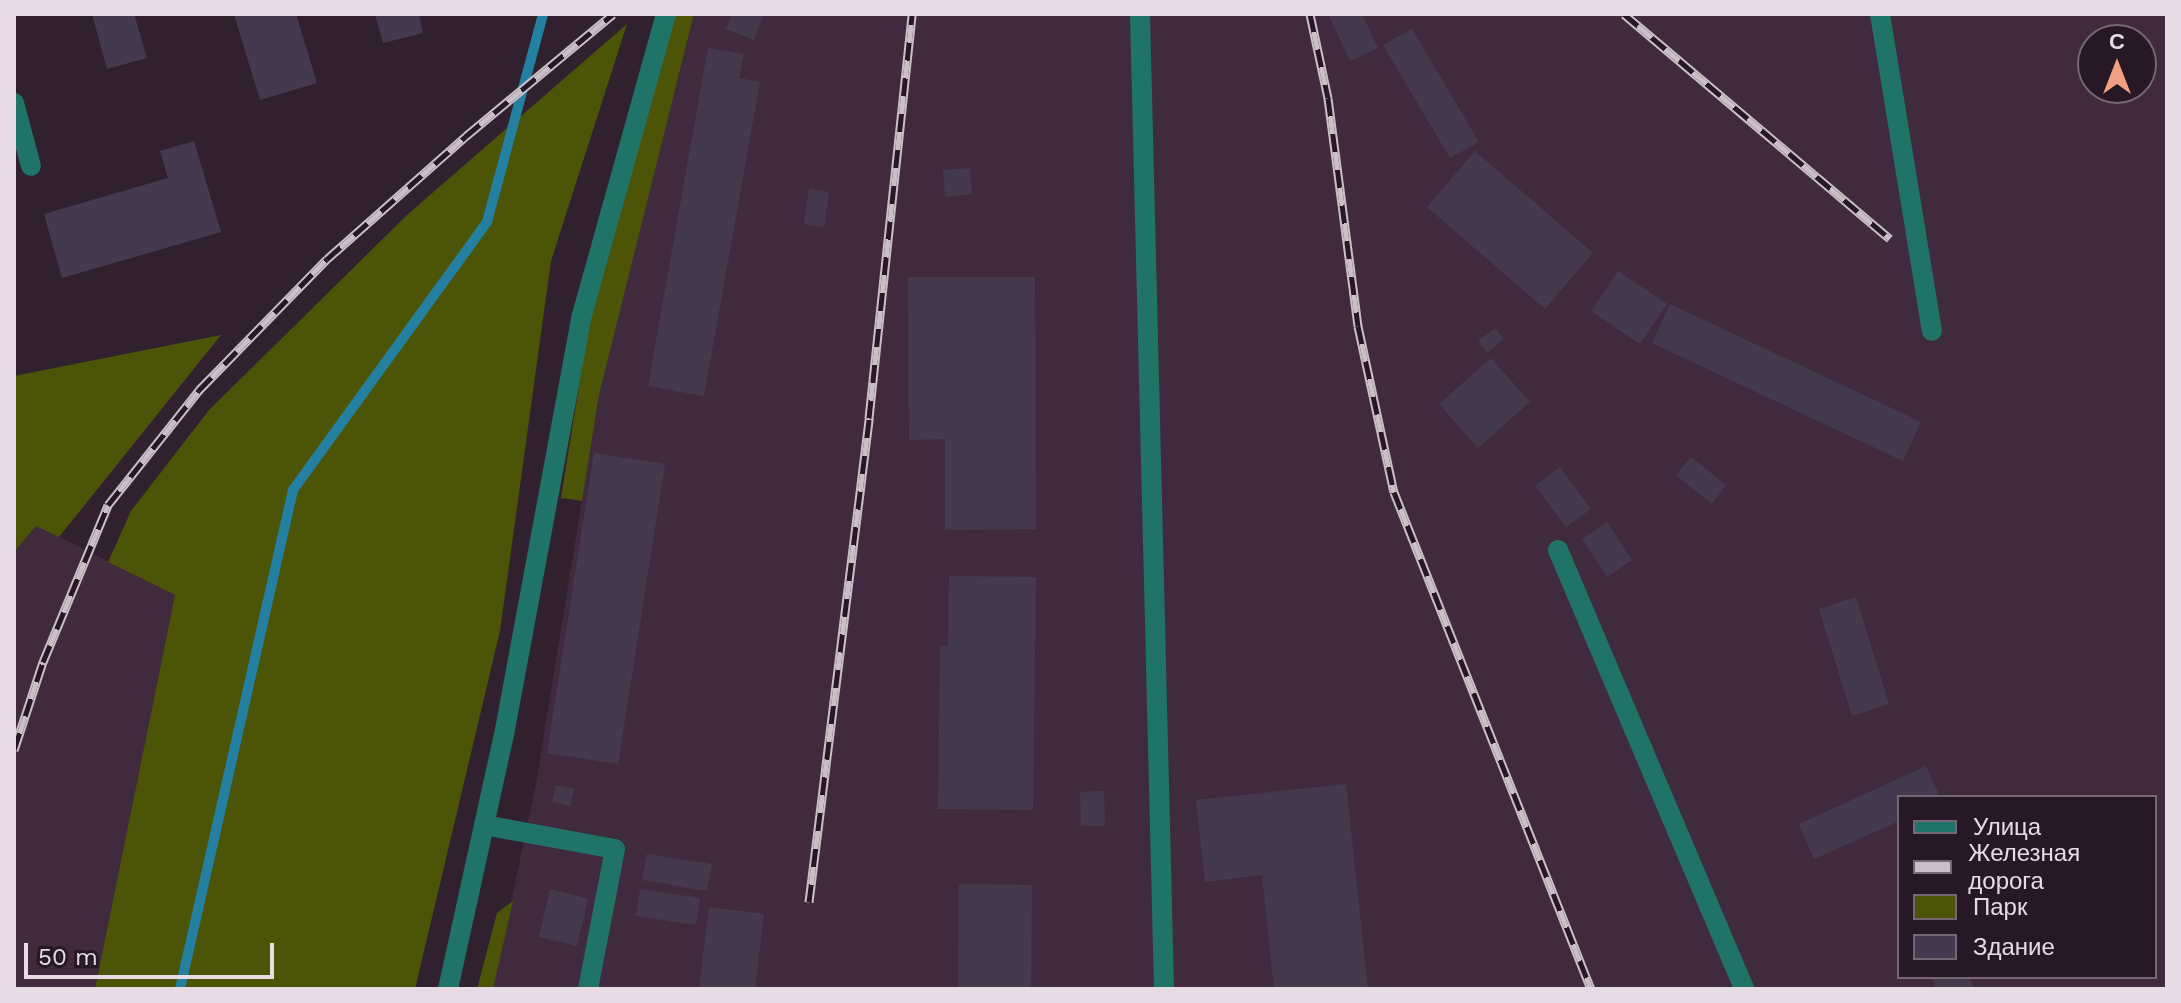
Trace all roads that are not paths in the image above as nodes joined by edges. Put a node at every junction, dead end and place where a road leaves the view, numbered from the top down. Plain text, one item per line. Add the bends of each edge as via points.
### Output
1 (666, 14) edge
2 (1140, 14) edge
3 (1880, 14) edge
4 (14, 103) edge
5 (31, 166) dead end
6 (1932, 331) dead end
7 (1558, 550) dead end
8 (484, 825) junction
9 (448, 989) edge
10 (588, 989) edge
11 (1164, 989) edge
12 (1744, 989) edge

1 - 8 street via 582,315
2 - 11 street
3 - 6 street
4 - 5 street
7 - 12 street
8 - 9 street
8 - 10 street via 615,849

